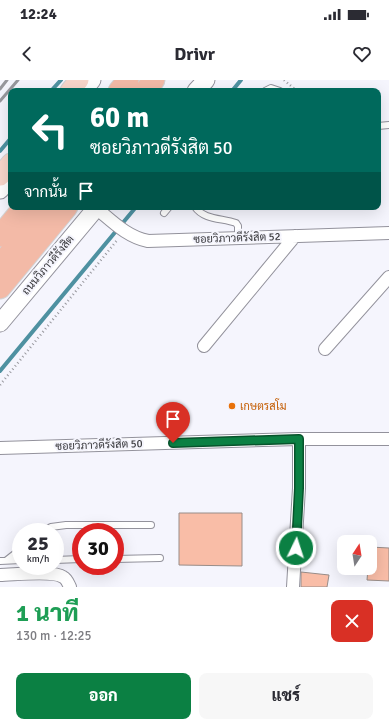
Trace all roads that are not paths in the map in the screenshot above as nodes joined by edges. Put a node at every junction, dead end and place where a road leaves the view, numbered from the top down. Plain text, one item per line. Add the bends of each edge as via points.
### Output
1 (80, 80) edge
2 (92, 80) edge
3 (113, 80) edge
4 (128, 80) edge
5 (154, 80) edge
6 (206, 80) edge
7 (73, 88) edge
8 (85, 88) edge
9 (106, 88) edge
10 (121, 88) edge
11 (147, 88) edge
12 (199, 88) edge
13 (8, 167) edge
14 (0, 176) edge
15 (8, 181) edge
16 (0, 190) edge
17 (8, 210) edge
18 (22, 210) edge
19 (46, 210) edge
20 (65, 210) edge
21 (94, 210) edge
22 (100, 210) edge
23 (166, 210) edge
24 (196, 210) edge
25 (164, 213) dead end
26 (0, 220) edge
27 (389, 233) edge
28 (0, 236) edge
29 (295, 236) junction
30 (238, 238) junction
31 (0, 265) edge
32 (389, 277) edge
33 (0, 288) edge
34 (0, 323) edge
35 (204, 346) dead end
36 (325, 349) dead end
37 (299, 439) junction
38 (389, 439) edge
39 (0, 448) edge
40 (151, 524) dead end
41 (64, 525) edge
42 (12, 556) edge
43 (124, 558) edge
44 (160, 558) dead end
45 (0, 560) edge
46 (7, 560) junction
47 (12, 560) edge
48 (0, 575) edge
49 (70, 587) edge
50 (293, 587) edge

1 - 7 main road
2 - 8 main road
3 - 9 highway
4 - 10 highway
5 - 11 highway
6 - 12 main road
13 - 14 main road
15 - 16 main road
17 - 26 highway
18 - 28 highway
19 - 31 highway
20 - 33 highway, ถนนวิภาวดีรังสิต
21 - 34 main road, ถนนวิภาวดีรังสิต
22 - 30 street, ซอยวิภาวดีรังสิต 52 via 130,236 140,240
23 - 25 lane
24 - 30 lane via 206,216 236,223
27 - 29 street, ซอยวิภาวดีรังสิต 52
29 - 30 street, ซอยวิภาวดีรังสิต 52
29 - 35 street
32 - 36 street
37 - 38 street, ซอยวิภาวดีรังสิต 50
37 - 39 street, ซอยวิภาวดีรังสิต 50
37 - 50 street via 299,495
40 - 41 lane
42 - 46 lane
43 - 44 lane
45 - 46 lane
46 - 47 lane
48 - 49 street via 51,573 62,576

